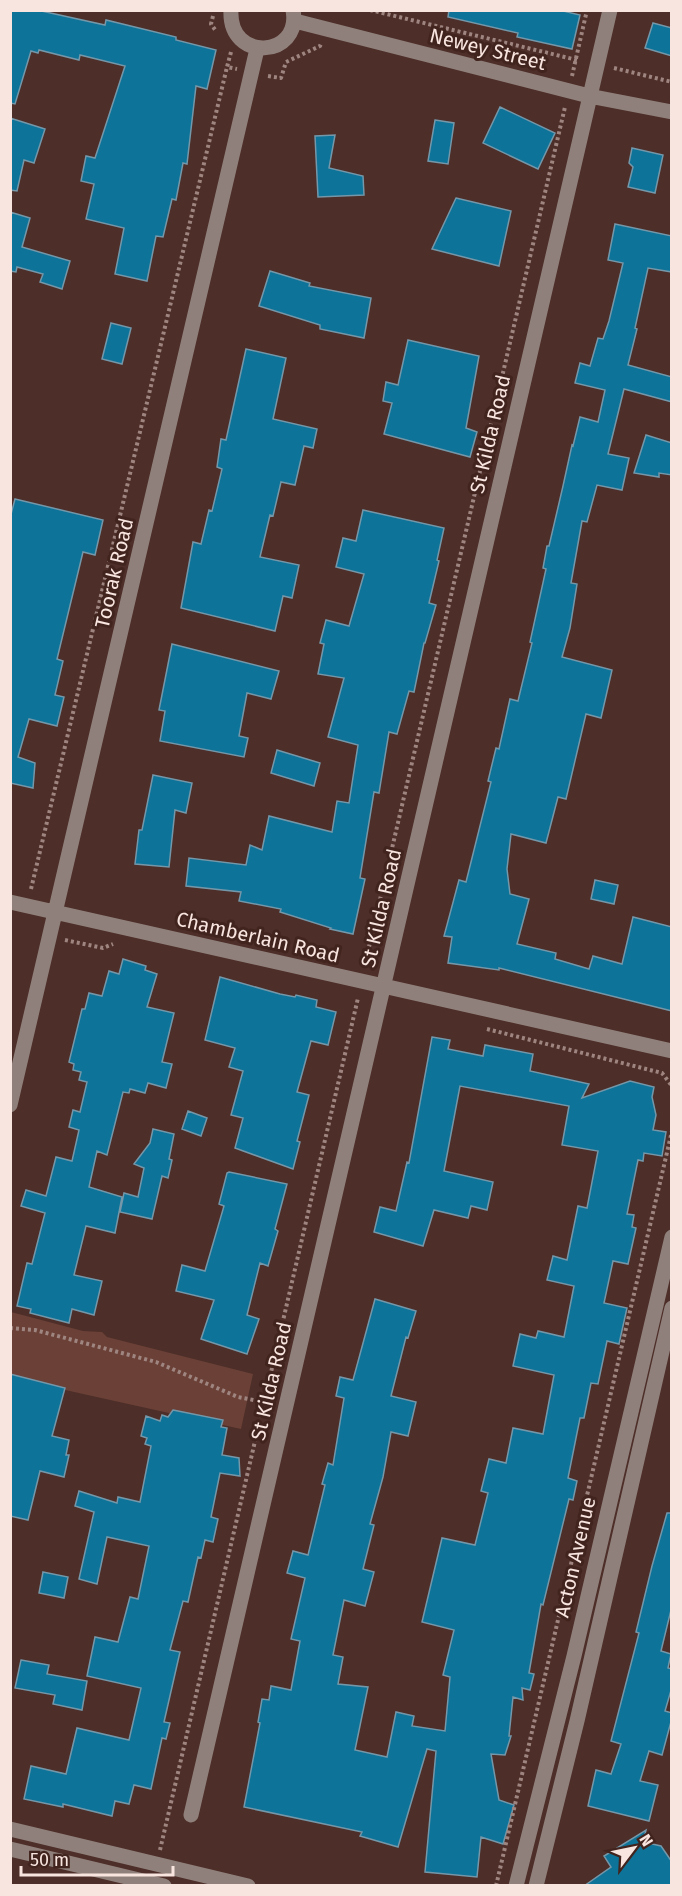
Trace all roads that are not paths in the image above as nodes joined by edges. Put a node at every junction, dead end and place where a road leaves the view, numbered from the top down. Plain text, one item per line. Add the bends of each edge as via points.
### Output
1 (610, 10) edge
2 (228, 11) edge
3 (294, 16) edge
4 (257, 49) junction
5 (589, 96) junction
6 (672, 112) edge
7 (10, 902) edge
8 (57, 913) junction
9 (384, 987) junction
10 (672, 1051) edge
11 (10, 1105) edge
12 (672, 1237) edge
13 (672, 1308) edge
14 (191, 1815) dead end
15 (10, 1829) edge
16 (10, 1849) edge
17 (175, 1869) junction
18 (164, 1886) edge
19 (171, 1886) edge
20 (248, 1886) edge
21 (516, 1886) edge
22 (536, 1886) edge

1 - 5 street, St Kilda Road
2 - 4 street via 233,30 245,44
3 - 4 street via 290,35 275,47
3 - 5 street, Newey Street
4 - 8 street, Toorak Road
5 - 6 street, Newey Street
5 - 9 street, St Kilda Road
7 - 8 street, Chamberlain Road
8 - 9 street, Chamberlain Road
8 - 11 street, Toorak Road
9 - 10 street, Chamberlain Road
9 - 14 street, St Kilda Road
12 - 21 street, Acton Avenue
13 - 22 street, Acton Avenue
15 - 17 street
16 - 18 street
17 - 19 street
17 - 20 street

